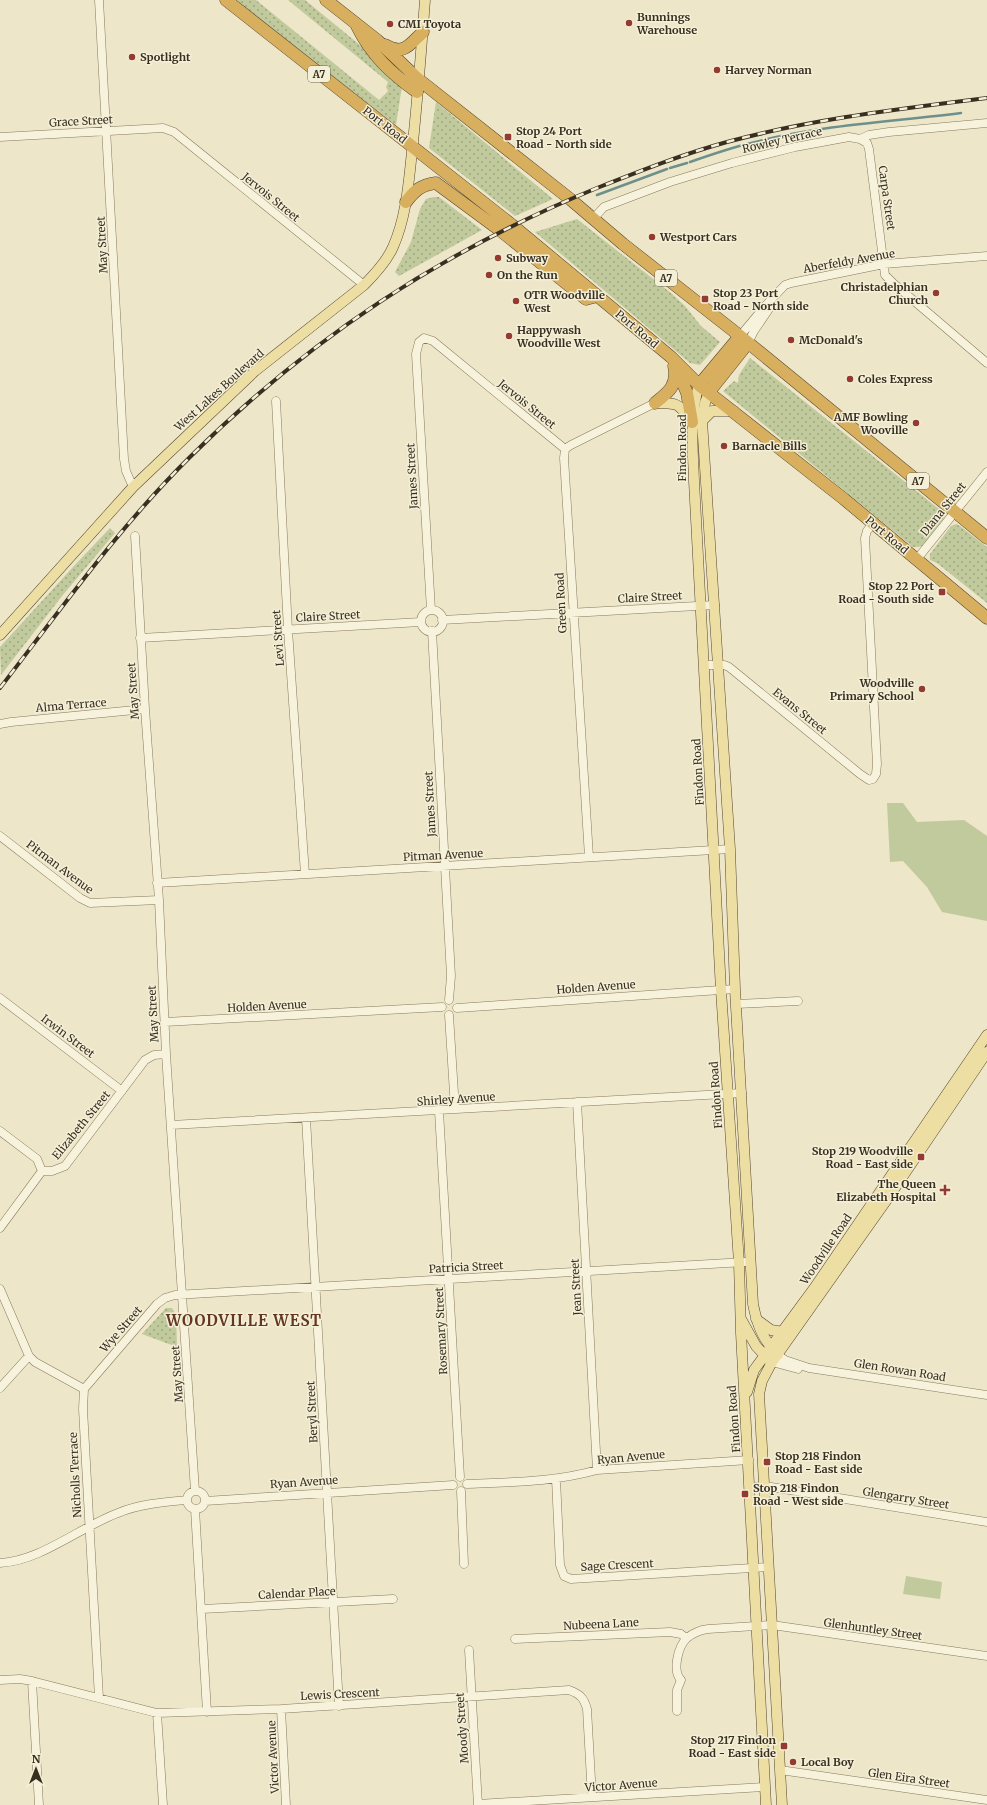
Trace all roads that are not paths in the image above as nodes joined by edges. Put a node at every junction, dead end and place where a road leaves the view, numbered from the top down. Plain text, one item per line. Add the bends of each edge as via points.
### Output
1 (99, 0) edge
2 (226, 0) edge
3 (326, 0) edge
4 (425, 0) edge
5 (356, 23) junction
6 (423, 32) junction
7 (377, 40) junction
8 (418, 79) junction
9 (418, 92) junction
10 (987, 123) edge
11 (163, 128) joint
12 (107, 131) junction
13 (0, 136) edge
14 (860, 139) junction
15 (413, 147) junction
16 (406, 202) junction
17 (593, 219) junction
18 (987, 256) edge
19 (884, 264) junction
20 (364, 285) junction
21 (597, 296) junction
22 (771, 302) junction
23 (744, 339) junction
24 (419, 342) joint
25 (671, 357) junction
26 (987, 363) edge
27 (699, 385) junction
28 (709, 392) junction
29 (276, 401) dead end
30 (655, 402) junction
31 (734, 411) junction
32 (697, 421) junction
33 (565, 449) junction
34 (987, 472) edge
35 (132, 487) junction
36 (954, 511) junction
37 (873, 523) junction
38 (135, 536) dead end
39 (987, 538) edge
40 (917, 560) junction
41 (715, 605) junction
42 (701, 606) junction
43 (431, 610) junction
44 (573, 613) junction
45 (987, 618) edge
46 (442, 620) junction
47 (421, 622) junction
48 (288, 630) junction
49 (432, 632) junction
50 (0, 636) edge
51 (140, 638) junction
52 (704, 665) junction
53 (719, 665) junction
54 (145, 709) junction
55 (0, 724) edge
56 (0, 836) edge
57 (730, 849) junction
58 (714, 850) junction
59 (589, 857) junction
60 (444, 866) junction
61 (305, 874) junction
62 (158, 883) junction
63 (159, 900) junction
64 (735, 989) junction
65 (721, 990) junction
66 (0, 998) edge
67 (449, 1000) junction
68 (798, 1001) dead end
69 (736, 1004) junction
70 (442, 1007) junction
71 (457, 1008) junction
72 (449, 1016) junction
73 (165, 1022) junction
74 (987, 1035) edge
75 (987, 1052) edge
76 (166, 1054) junction
77 (122, 1091) junction
78 (728, 1093) junction
79 (742, 1093) junction
80 (577, 1102) junction
81 (455, 1109) junction
82 (439, 1111) junction
83 (306, 1118) junction
84 (171, 1125) junction
85 (0, 1130) edge
86 (42, 1171) junction
87 (0, 1228) edge
88 (750, 1262) junction
89 (739, 1263) junction
90 (586, 1271) junction
91 (449, 1279) junction
92 (316, 1287) junction
93 (0, 1288) edge
94 (182, 1294) junction
95 (741, 1319) junction
96 (756, 1320) junction
97 (783, 1332) junction
98 (772, 1355) junction
99 (29, 1356) junction
100 (0, 1388) edge
101 (84, 1389) junction
102 (987, 1395) edge
103 (745, 1400) junction
104 (749, 1460) junction
105 (597, 1470) junction
106 (460, 1477) junction
107 (556, 1479) junction
108 (467, 1484) junction
109 (453, 1485) junction
110 (765, 1486) junction
111 (750, 1487) junction
112 (195, 1491) junction
113 (461, 1491) junction
114 (327, 1492) junction
115 (187, 1500) junction
116 (204, 1501) junction
117 (196, 1509) junction
118 (987, 1522) edge
119 (89, 1527) junction
120 (0, 1563) edge
121 (464, 1564) dead end
122 (769, 1567) junction
123 (753, 1568) junction
124 (393, 1599) dead end
125 (333, 1602) junction
126 (202, 1609) junction
127 (772, 1625) junction
128 (756, 1626) junction
129 (686, 1638) junction
130 (515, 1639) dead end
131 (469, 1650) dead end
132 (987, 1656) edge
133 (0, 1680) edge
134 (32, 1681) junction
135 (471, 1697) junction
136 (99, 1698) junction
137 (339, 1706) junction
138 (281, 1709) junction
139 (677, 1711) dead end
140 (207, 1712) junction
141 (157, 1713) junction
142 (780, 1770) junction
143 (765, 1787) junction
144 (592, 1798) junction
145 (987, 1800) edge
146 (478, 1804) edge
147 (39, 1805) edge
148 (163, 1805) edge
149 (286, 1805) edge
150 (766, 1805) edge
151 (782, 1805) edge

1 - 12 street, May Street
2 - 15 highway, Port Road / A7
3 - 5 highway, A7
4 - 6 main road, West Lakes Boulevard
5 - 7 highway, A7
5 - 9 highway via 366,44 384,66
6 - 7 highway via 405,49 395,51
6 - 8 main road, West Lakes Boulevard
7 - 8 highway, A7
8 - 9 main road, West Lakes Boulevard
8 - 17 highway, A7
9 - 15 main road, West Lakes Boulevard
10 - 14 street, Rowley Terrace via 889,132
11 - 12 street, Grace Street
11 - 20 street, Jervois Street via 174,132
12 - 13 street, Grace Street
12 - 35 street, May Street via 124,459
14 - 17 street, Rowley Terrace via 849,137 795,147 732,163 670,182 604,207
14 - 19 street, Carpa Street via 869,149
15 - 16 main road, West Lakes Boulevard
15 - 21 highway, Port Road / A7
16 - 20 main road, West Lakes Boulevard via 393,248
16 - 21 highway via 415,189 436,183 586,299
17 - 23 highway, A7
18 - 19 street, Aberfeldy Avenue
19 - 22 street, Aberfeldy Avenue via 785,285
19 - 26 street, Carpa Street via 885,274 893,283
20 - 35 main road, West Lakes Boulevard via 255,371
21 - 25 highway, Port Road / A7
22 - 23 street, Aberfeldy Avenue via 766,305
22 - 23 street, Aberfeldy Avenue via 754,331
23 - 27 highway
23 - 28 highway
23 - 36 highway, A7
24 - 33 street, Jervois Street via 424,338 433,341
24 - 43 street, James Street via 416,354
25 - 27 highway, Port Road / A7
25 - 30 highway via 674,381 669,392
25 - 32 highway
27 - 28 highway, Port Road / A7
27 - 32 main road, Findon Road via 694,401
28 - 31 highway, Port Road / A7
28 - 32 main road, Findon Road
29 - 48 street, Levi Street
30 - 32 main road via 674,403
30 - 33 street
31 - 32 main road via 712,411
31 - 37 highway, Port Road / A7
32 - 41 main road, Findon Road
32 - 42 main road, Findon Road
33 - 44 street, Green Road
34 - 36 street, Diana Street
35 - 50 main road, West Lakes Boulevard
36 - 39 highway, A7
36 - 40 street, Diana Street
37 - 40 highway, Port Road / A7
37 - 53 street, Evans Street via 865,538 877,764 873,779 869,780 860,774 729,667
38 - 51 street, May Street
40 - 45 highway, Port Road / A7
41 - 42 street, Claire Street
41 - 53 main road, Findon Road
42 - 44 street, Claire Street
42 - 52 main road, Findon Road
43 - 46 street via 440,613
43 - 47 street via 424,612
44 - 46 street, Claire Street
44 - 59 street, Green Road
46 - 49 street via 438,629
47 - 48 street, Claire Street
47 - 49 street via 426,630
48 - 51 street, Claire Street
48 - 61 street, Levi Street
49 - 60 street, James Street
51 - 54 street, May Street
52 - 53 street, Evans Street
52 - 58 main road, Findon Road
53 - 57 main road, Findon Road
54 - 55 street, Alma Terrace
54 - 62 street, May Street
56 - 63 street, Pitman Avenue via 90,903
57 - 58 street, Pitman Avenue
57 - 64 main road, Findon Road
58 - 59 street, Pitman Avenue
58 - 65 main road, Findon Road
59 - 60 street, Pitman Avenue
60 - 61 street, Pitman Avenue
60 - 67 street, James Street via 451,976
61 - 62 street, Pitman Avenue
62 - 63 street, May Street
63 - 73 street, May Street
64 - 65 street, Holden Avenue
64 - 69 main road, Findon Road
65 - 71 street, Holden Avenue
65 - 78 main road, Findon Road
66 - 77 street, Irwin Street
67 - 70 street via 444,1002
67 - 71 street via 455,1002
68 - 69 street
69 - 79 main road, Findon Road
70 - 72 street via 444,1013
70 - 73 street, Holden Avenue
71 - 72 street via 455,1013
72 - 81 street
73 - 76 street, May Street
74 - 97 main road, Woodville Road
75 - 98 main road, Woodville Road via 880,1210
76 - 77 street, Elizabeth Street via 154,1055 145,1060
76 - 84 street, May Street
77 - 86 street, Elizabeth Street via 65,1166 52,1171
78 - 79 street, Shirley Avenue
78 - 80 street, Shirley Avenue
78 - 89 main road, Findon Road
79 - 88 main road, Findon Road
80 - 81 street, Shirley Avenue
80 - 90 street, Jean Street
81 - 82 street, Shirley Avenue
82 - 83 street, Shirley Avenue
82 - 91 street, Rosemary Street
83 - 84 street, Shirley Avenue
83 - 92 street, Beryl Street
84 - 94 street, May Street
85 - 86 street via 37,1159
86 - 87 street
88 - 89 street, Patricia Street
88 - 96 main road, Findon Road
89 - 90 street, Patricia Street
89 - 95 main road, Findon Road
90 - 91 street, Patricia Street
90 - 105 street, Jean Street
91 - 92 street, Patricia Street
91 - 106 street, Rosemary Street
92 - 94 street, Patricia Street
92 - 114 street, Beryl Street
93 - 99 street
94 - 101 street, Wye Street via 165,1298 157,1304
94 - 112 street, May Street
95 - 98 main road via 756,1346
95 - 103 main road, Findon Road
96 - 97 main road via 771,1330
96 - 98 main road, Findon Road
97 - 98 main road, Woodville Road
98 - 102 street, Glen Rowan Road via 800,1369 809,1368
98 - 103 main road, Woodville Road via 754,1370
98 - 110 main road via 759,1394
99 - 100 street
99 - 101 street via 35,1362
101 - 119 street, Nicholls Terrace
103 - 104 main road, Findon Road
104 - 105 street, Ryan Avenue
104 - 111 main road, Findon Road
105 - 107 street, Ryan Avenue
106 - 108 street
106 - 109 street via 454,1480
107 - 108 street, Ryan Avenue
107 - 123 street, Sage Crescent via 560,1565 564,1576 580,1579
108 - 113 street
109 - 113 street via 456,1490
109 - 114 street, Ryan Avenue
110 - 111 street, Glengarry Street
110 - 118 street, Glengarry Street
110 - 122 main road
111 - 123 main road, Findon Road
112 - 115 street via 189,1494
112 - 116 street via 203,1495
113 - 121 street
114 - 116 street, Ryan Avenue
114 - 125 street, Beryl Street
115 - 117 street via 190,1507
115 - 119 street via 132,1509
116 - 117 street via 201,1507
117 - 126 street
119 - 120 street via 25,1558
119 - 136 street, Nicholls Terrace
122 - 123 street, Sage Crescent
122 - 127 main road
123 - 128 main road, Findon Road
124 - 125 street, Calendar Place
125 - 126 street, Calendar Place
125 - 137 street, Beryl Street
126 - 140 street
127 - 128 street, Glenhuntley Street
127 - 132 street, Glenhuntley Street
127 - 142 main road
128 - 129 street, Glenhuntley Street via 700,1630
128 - 143 main road, Findon Road
129 - 130 street, Nubeena Lane via 670,1632
129 - 139 street via 677,1663 677,1674 681,1680 677,1690
131 - 135 street, Moody Street
133 - 134 street, Lewis Crescent
134 - 136 street, Lewis Crescent
134 - 147 street
135 - 137 street, Lewis Crescent
135 - 144 street, Lewis Crescent via 569,1690 578,1694 584,1700 587,1709
135 - 146 street, Moody Street
136 - 141 street, Lewis Crescent
137 - 138 street, Lewis Crescent
138 - 140 street, Lewis Crescent
138 - 149 street, Victor Avenue
140 - 141 street, Lewis Crescent
141 - 148 street
142 - 143 main road
142 - 145 street, Glen Eira Street
142 - 151 main road
143 - 144 street, Victor Avenue
143 - 150 main road, Findon Road
144 - 146 street, Victor Avenue

